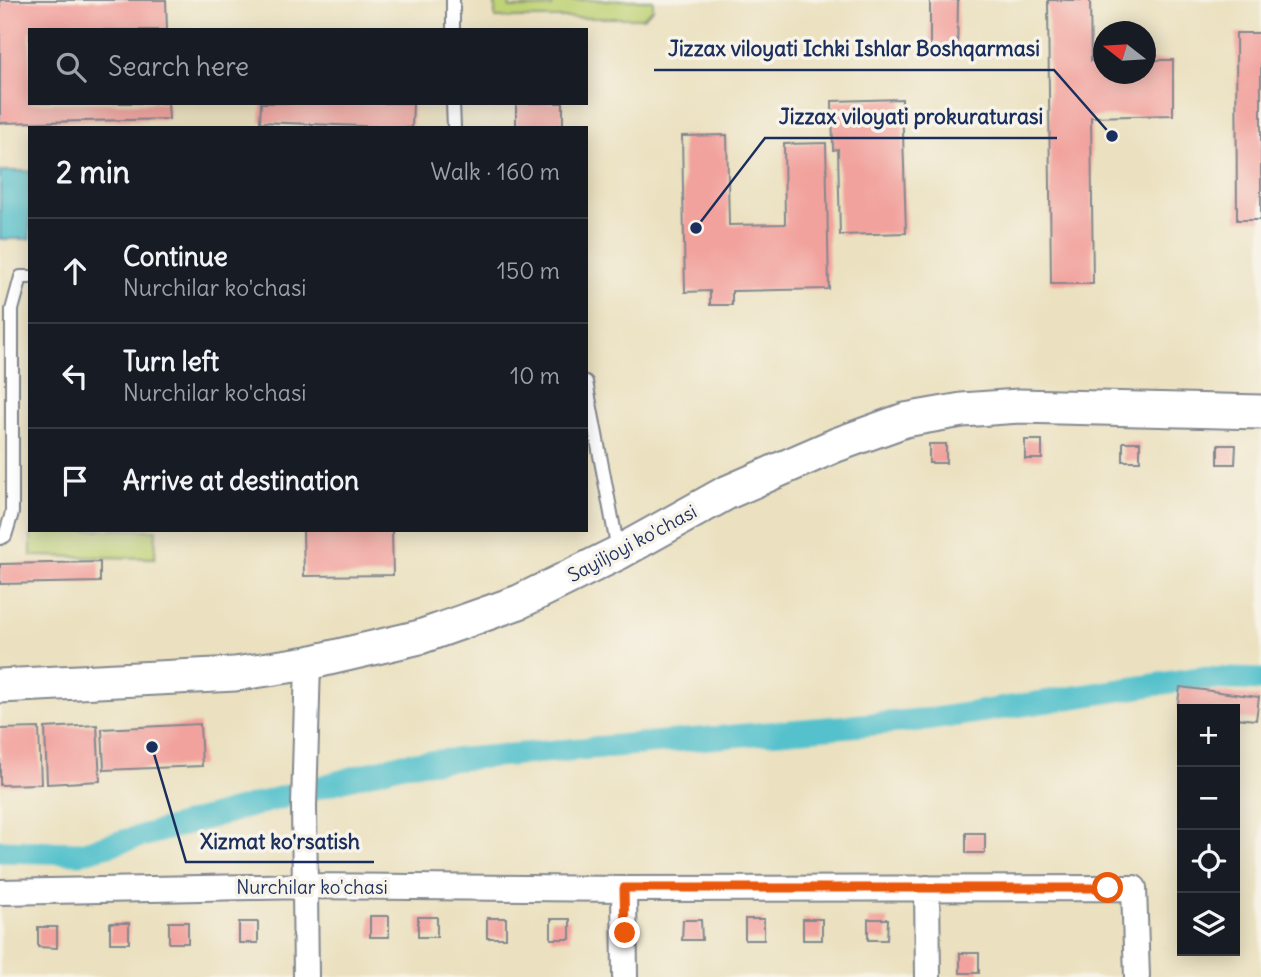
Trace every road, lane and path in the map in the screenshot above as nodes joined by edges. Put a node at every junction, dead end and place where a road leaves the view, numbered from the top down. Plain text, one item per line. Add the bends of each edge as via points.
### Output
1 (453, 0) edge
2 (453, 28) edge
3 (453, 105) edge
4 (454, 126) edge
5 (28, 277) edge
6 (588, 393) edge
7 (1261, 412) edge
8 (0, 538) edge
9 (618, 553) junction
10 (307, 663) junction
11 (0, 686) edge
12 (306, 886) junction
13 (624, 888) junction
14 (927, 888) junction
15 (0, 892) edge
16 (306, 977) edge
17 (625, 977) edge
18 (928, 977) edge
19 (1137, 977) edge

1 - 2 lane
3 - 4 lane
5 - 8 lane via 21,277 12,310 12,513 5,536
6 - 9 lane
7 - 9 main road, Sayiljoyi ko'chasi via 1018,406 905,420 726,493
9 - 10 main road, Sayiljoyi ko'chasi via 519,602 420,637
10 - 11 main road, Sayiljoyi ko'chasi via 235,674
10 - 12 street
12 - 13 street, Nurchilar ko'chasi
12 - 15 street, Nurchilar ko'chasi
12 - 16 street
13 - 14 street, Nurchilar ko'chasi
13 - 17 street
14 - 18 street
14 - 19 street, Nurchilar ko'chasi via 1134,888

